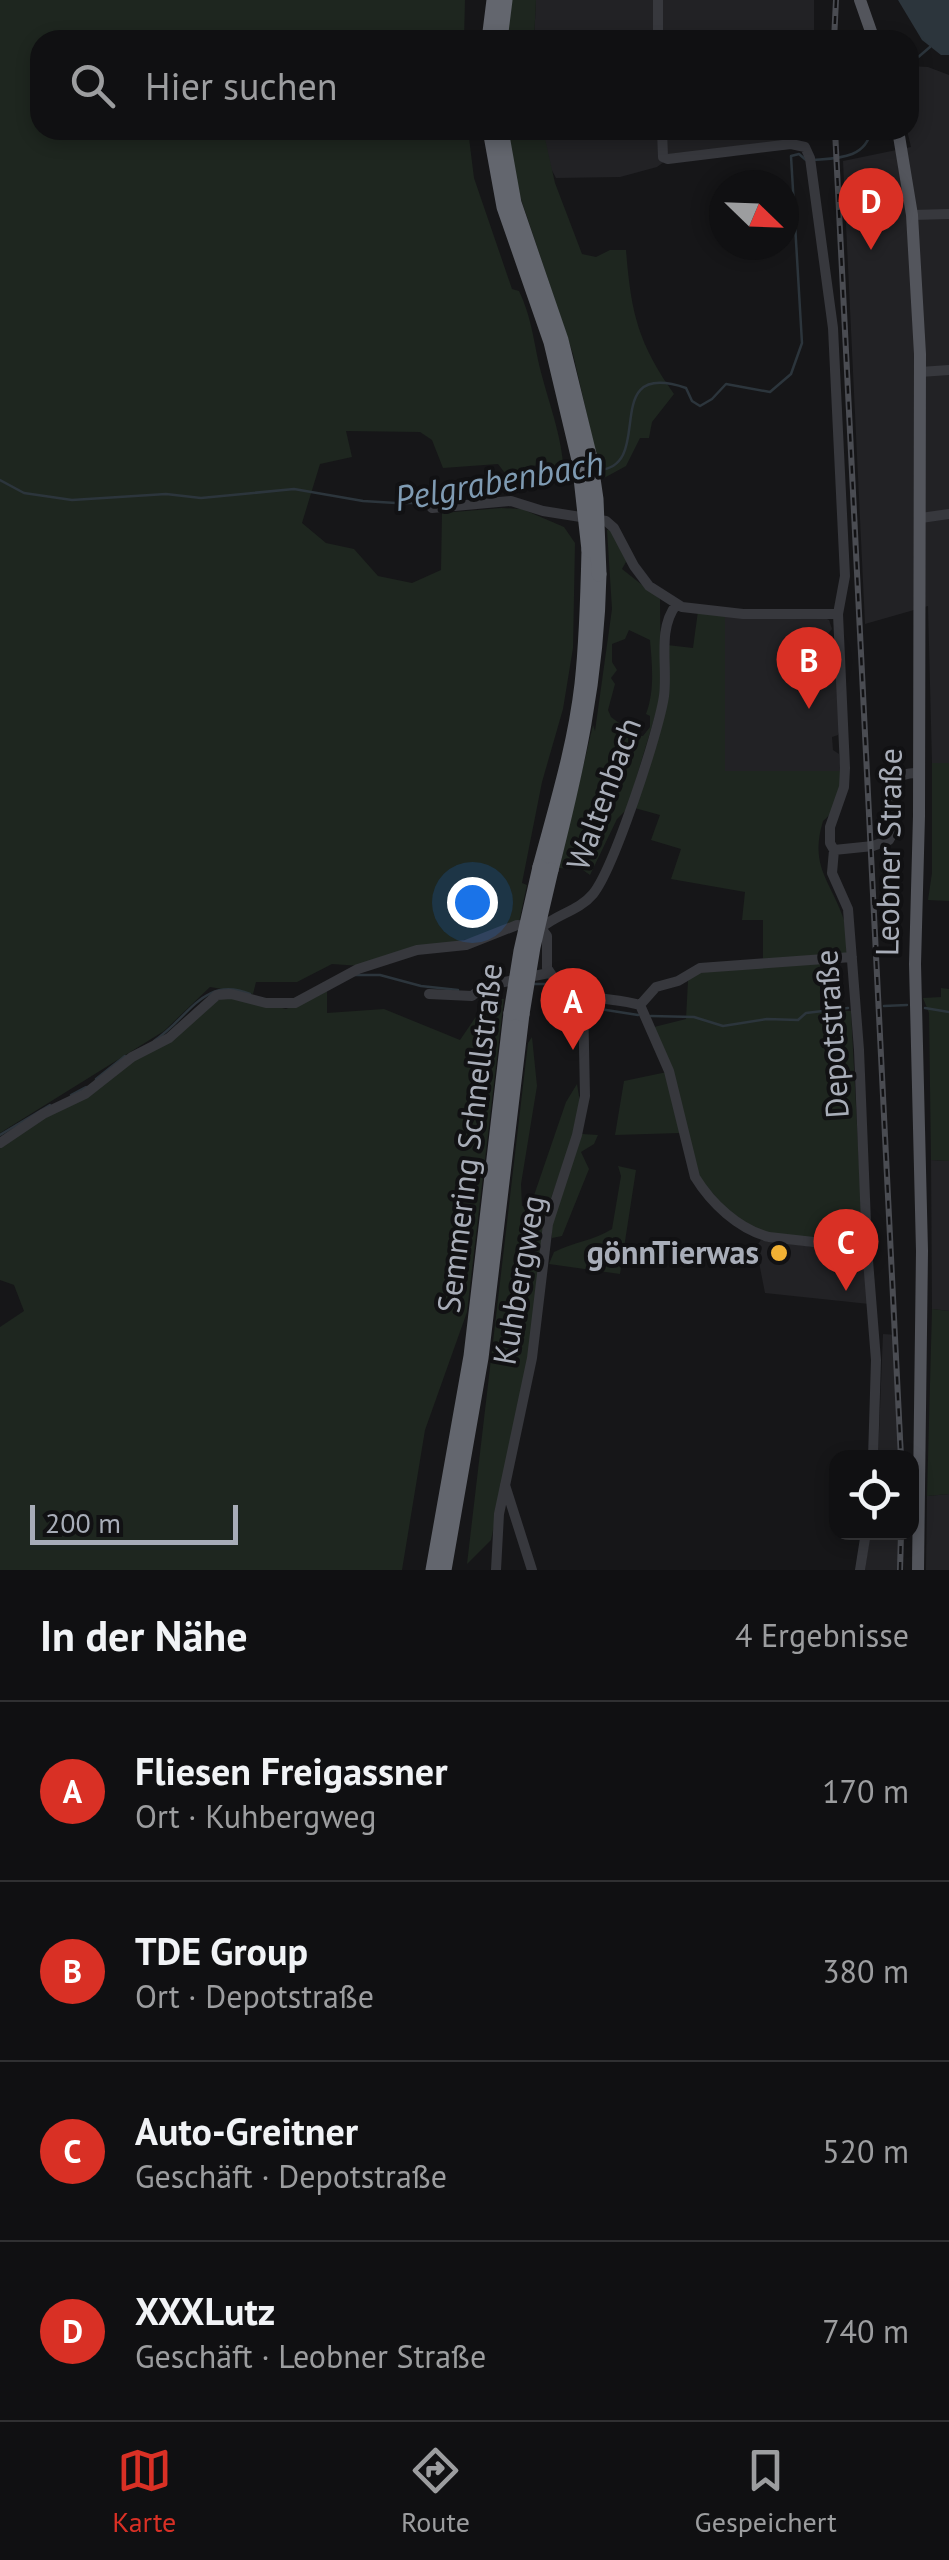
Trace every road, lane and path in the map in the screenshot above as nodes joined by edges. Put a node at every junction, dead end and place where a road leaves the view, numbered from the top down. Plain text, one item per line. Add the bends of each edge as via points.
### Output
1 (494, 0) edge
2 (505, 0) edge
3 (658, 0) edge
4 (860, 0) edge
5 (490, 30) edge
6 (501, 30) edge
7 (658, 30) edge
8 (870, 30) edge
9 (492, 140) edge
10 (503, 140) edge
11 (662, 140) edge
12 (900, 140) edge
13 (949, 214) edge
14 (912, 216) junction
15 (949, 370) edge
16 (920, 372) junction
17 (585, 459) junction
18 (432, 508) dead end
19 (949, 514) edge
20 (920, 518) junction
21 (676, 606) junction
22 (838, 614) junction
23 (919, 773) junction
24 (834, 850) junction
25 (546, 868) junction
26 (542, 928) junction
27 (852, 957) junction
28 (549, 974) junction
29 (429, 994) dead end
30 (583, 998) junction
31 (640, 1005) junction
32 (517, 1013) junction
33 (0, 1142) edge
34 (867, 1248) junction
35 (873, 1450) edge
36 (505, 1484) junction
37 (865, 1540) edge
38 (433, 1570) edge
39 (444, 1570) edge
40 (496, 1570) edge
41 (532, 1570) edge
42 (860, 1570) edge
43 (918, 1570) edge

1 - 5 highway
2 - 6 highway
3 - 7 street
4 - 8 main road
9 - 17 highway, Semmering Schnellstraße via 504,207
10 - 17 highway, Semmering Schnellstraße via 514,203 561,340
11 - 22 street, Depotstraße via 663,157 680,160 791,144 805,148 811,160 833,328 845,576
12 - 14 main road, Leobner Straße
13 - 14 street
14 - 16 main road, Leobner Straße
15 - 16 street
16 - 20 main road, Leobner Straße
17 - 25 highway, Semmering Schnellstraße, bridge via 582,687
17 - 25 highway, Semmering Schnellstraße, bridge via 600,574 592,688
18 - 21 street via 511,501 606,521 639,574
19 - 20 street
20 - 23 main road, Leobner Straße
21 - 22 street
21 - 26 street, Waltenbach via 665,626 661,711 605,874 579,907
22 - 24 street, Depotstraße via 845,768 830,827
23 - 24 street via 894,783 896,825 889,840
23 - 43 main road, Leobner Straße
24 - 27 street, Depotstraße via 832,873 848,909
25 - 32 highway, Semmering Schnellstraße, bridge via 520,950
26 - 28 street
26 - 33 street via 517,925 466,945 399,956 358,969 296,1004 217,996 169,1038
27 - 31 street via 700,968 656,987
27 - 34 street, Depotstraße
28 - 29 street via 484,986 472,996
28 - 30 street
30 - 31 street
30 - 36 street, Kuhbergweg via 585,1096 548,1224 532,1358
31 - 34 street via 670,1071 688,1156 703,1189 755,1234
32 - 38 highway, Semmering Schnellstraße via 473,1339
32 - 39 highway, Semmering Schnellstraße via 481,1358
34 - 35 street, Depotstraße via 876,1360
36 - 40 street, Kuhbergweg
36 - 41 street
37 - 42 street

